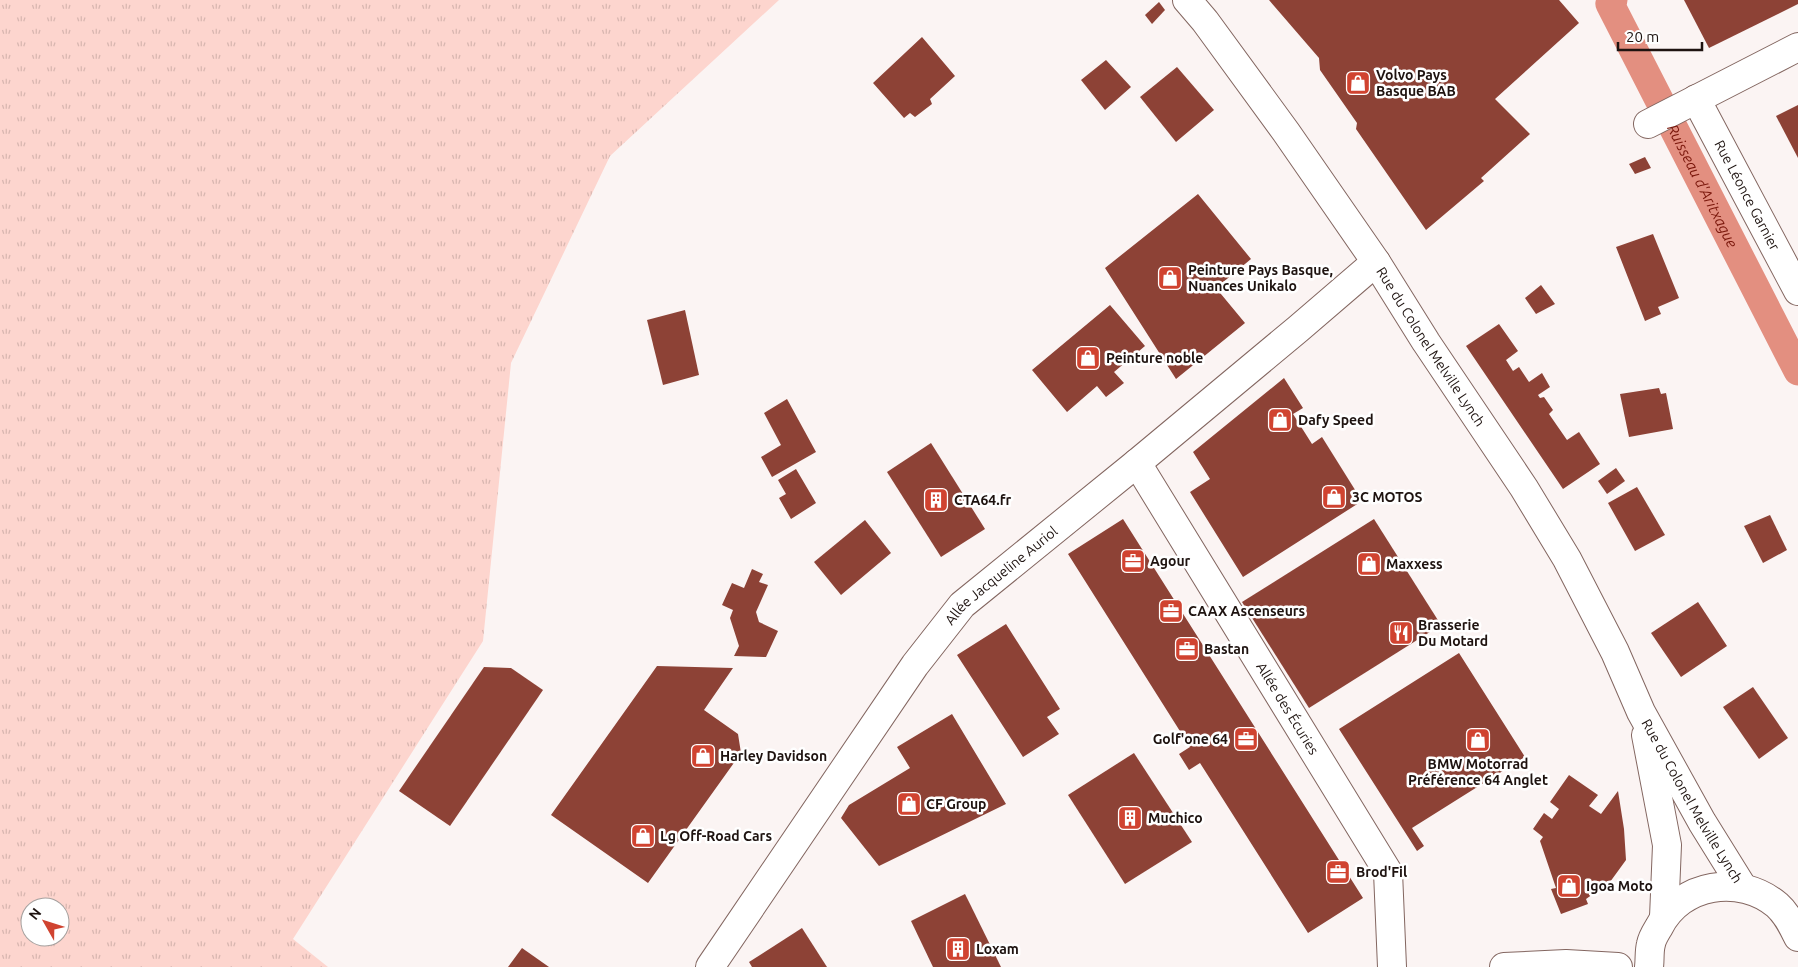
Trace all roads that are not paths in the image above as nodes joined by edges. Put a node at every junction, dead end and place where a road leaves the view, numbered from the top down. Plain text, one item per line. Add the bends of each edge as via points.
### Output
1 (1187, 0) edge
2 (1798, 47) edge
3 (1688, 103) junction
4 (1648, 124) dead end
5 (1376, 262) junction
6 (1798, 290) edge
7 (1137, 463) junction
8 (1642, 712) junction
9 (1744, 888) junction
10 (1664, 917) junction
11 (1798, 937) edge
12 (710, 967) edge
13 (1392, 967) edge
14 (1504, 967) edge
15 (1618, 967) edge
16 (1649, 967) edge

1 - 5 street, Rue du Colonel Melville Lynch via 1286,132
2 - 3 street
3 - 4 street
3 - 6 street, Rue Léonce Garnier
5 - 7 street, Allée Jacqueline Auriol
5 - 8 street, Rue du Colonel Melville Lynch via 1567,559
7 - 12 street, Allée Jacqueline Auriol via 962,605 914,665
7 - 13 street, Allée des Écuries via 1388,872
8 - 9 street, Rue du Colonel Melville Lynch via 1702,822
8 - 10 street, Rue du Colonel Melville Lynch via 1666,845
9 - 10 street via 1721,886 1699,891 1680,901
9 - 11 street via 1778,906
10 - 16 street via 1651,943
14 - 15 street via 1566,964

